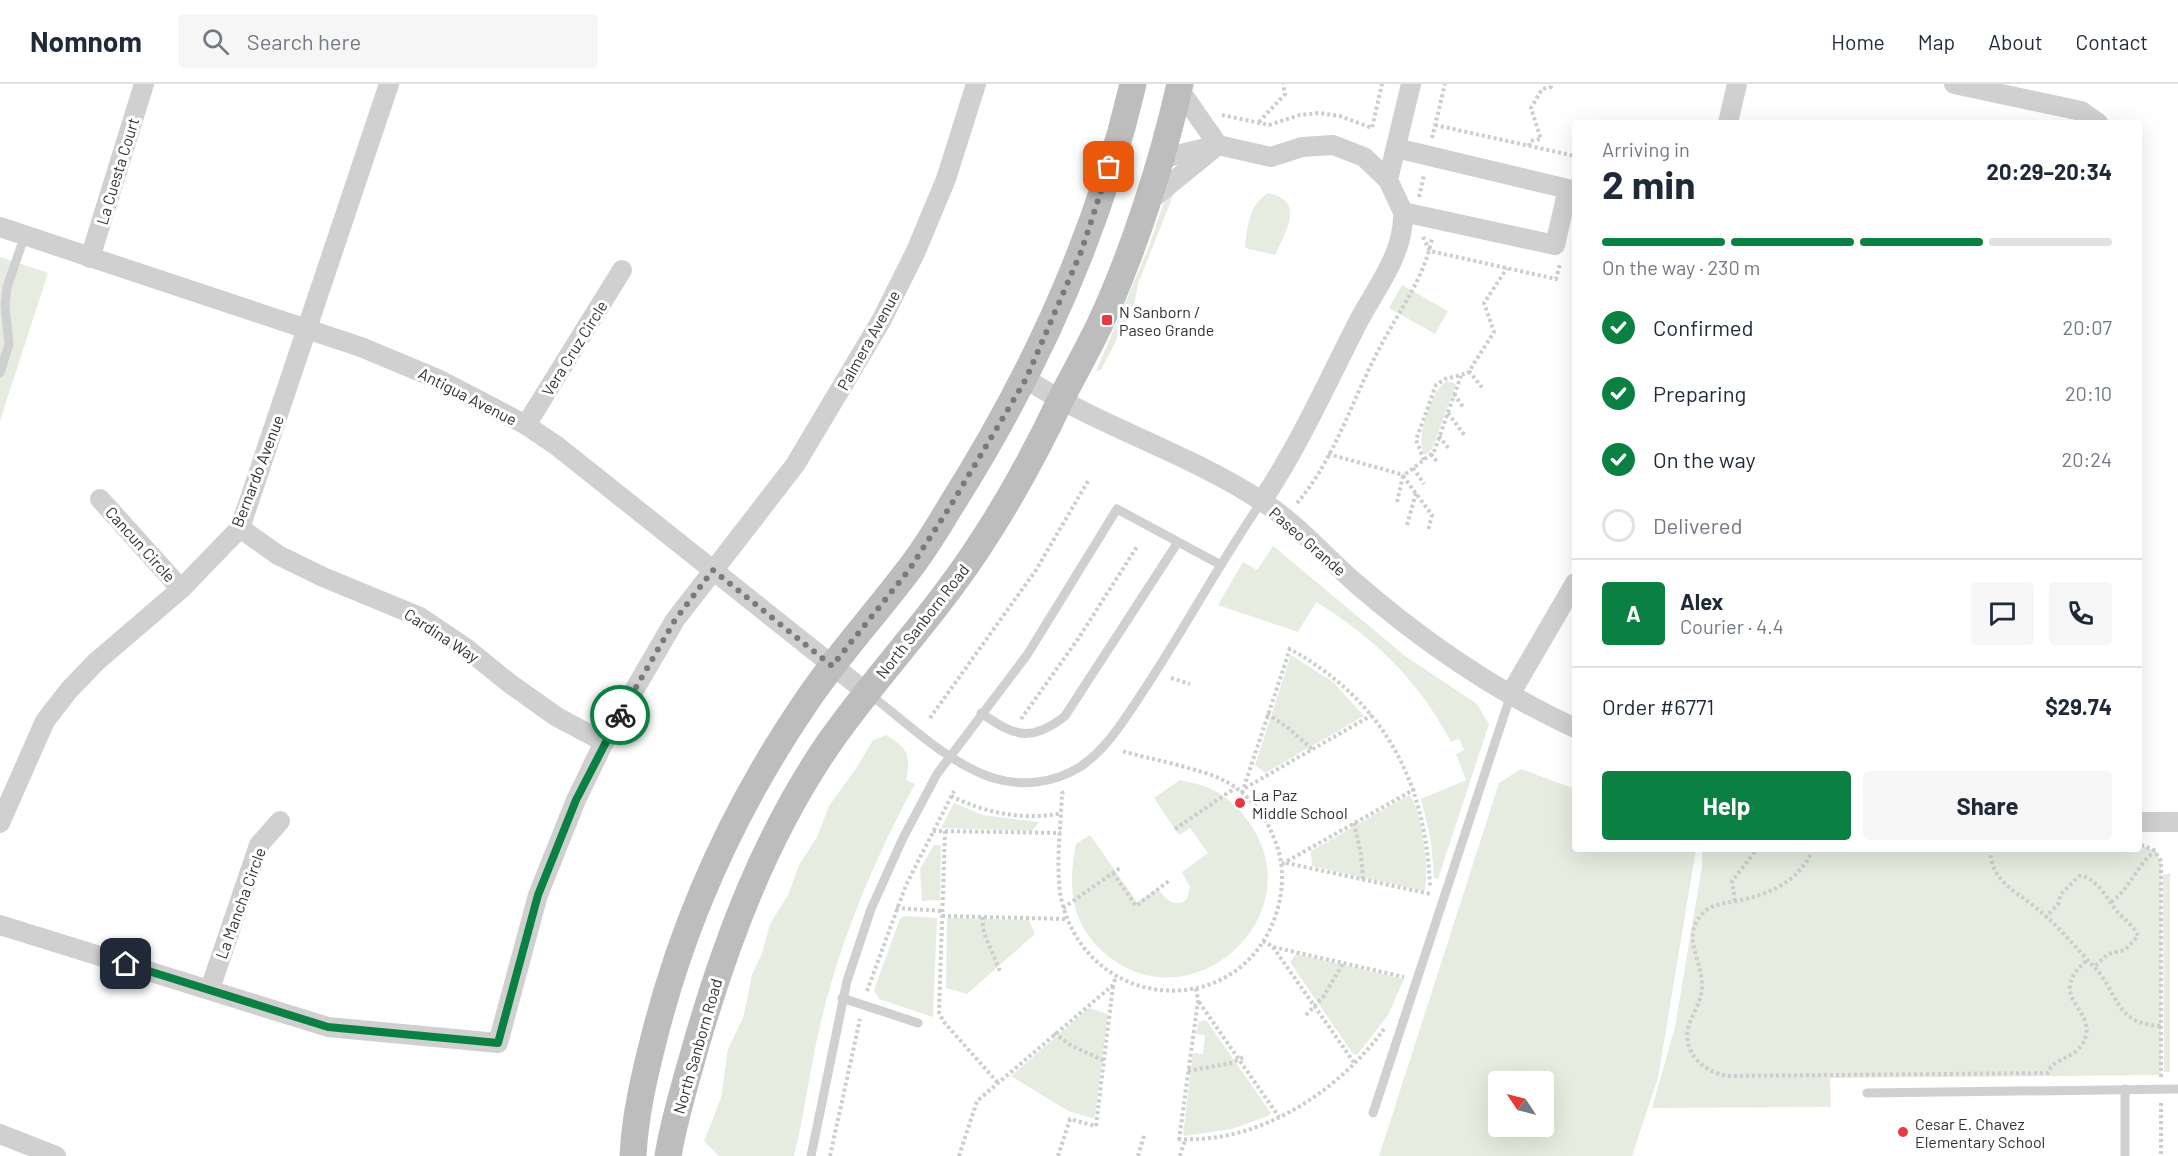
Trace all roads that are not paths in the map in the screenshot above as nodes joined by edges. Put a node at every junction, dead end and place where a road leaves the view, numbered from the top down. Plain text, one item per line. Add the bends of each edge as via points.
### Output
1 (144, 84) edge
2 (389, 84) edge
3 (976, 84) edge
4 (1133, 84) edge
5 (1411, 84) edge
6 (1737, 84) edge
7 (1954, 84) edge
8 (1180, 87) edge
9 (1729, 120) edge
10 (2094, 120) edge
11 (1218, 145) junction
12 (1396, 148) junction
13 (1160, 159) junction
14 (1388, 180) junction
15 (1144, 206) junction
16 (1403, 212) junction
17 (0, 227) edge
18 (25, 235) junction
19 (90, 258) junction
20 (622, 270) dead end
21 (308, 329) junction
22 (0, 373) edge
23 (1026, 379) junction
24 (1060, 401) junction
25 (526, 425) junction
26 (100, 499) dead end
27 (1262, 501) junction
28 (240, 528) junction
29 (1178, 542) junction
30 (1221, 565) junction
31 (713, 570) junction
32 (181, 588) junction
33 (1572, 588) edge
34 (832, 666) junction
35 (866, 692) junction
36 (1511, 693) junction
37 (981, 713) junction
38 (1572, 726) edge
39 (604, 742) junction
40 (950, 755) junction
41 (280, 821) dead end
42 (2142, 822) edge
43 (2178, 822) edge
44 (0, 823) edge
45 (0, 925) edge
46 (210, 989) junction
47 (842, 998) junction
48 (918, 1023) dead end
49 (2125, 1089) junction
50 (2178, 1089) edge
51 (1867, 1093) dead end
52 (1373, 1113) dead end
53 (0, 1134) edge
54 (56, 1156) edge
55 (633, 1156) edge
56 (668, 1156) edge
57 (811, 1156) edge
58 (2125, 1156) edge

1 - 19 street, La Cuesta Court
2 - 21 street, Bernardo Avenue
3 - 31 street, Palmera Avenue via 946,178 881,321 795,465
4 - 23 main road via 1088,234
5 - 12 street
6 - 9 street
7 - 10 street via 2081,111
8 - 11 street
8 - 13 main road, North Sanborn Road
11 - 13 street
11 - 14 street via 1271,157 1302,147 1333,145 1364,157
11 - 15 street
12 - 14 street
12 - 16 street via 1568,189 1555,245
13 - 15 main road, North Sanborn Road
14 - 16 street
15 - 24 main road, North Sanborn Road via 1101,321
16 - 27 street via 1401,239 1392,261 1308,428
17 - 18 street, Antigua Avenue
18 - 19 street, Antigua Avenue
18 - 22 lane via 7,288 9,344
19 - 21 street, Antigua Avenue
20 - 25 street, Vera Cruz Circle
21 - 25 street, Antigua Avenue via 402,363
21 - 28 street, Bernardo Avenue
23 - 24 street, Paseo Grande
23 - 34 main road via 909,570
24 - 27 street, Paseo Grande
24 - 35 main road, North Sanborn Road via 1020,479 976,551 939,605
25 - 31 street, Antigua Avenue via 584,466
26 - 32 street, Cancun Circle
27 - 30 lane
27 - 36 street, Paseo Grande via 1389,611
28 - 32 street, Bernardo Avenue
28 - 39 street, Cardina Way via 279,555 323,577 420,617 557,717
29 - 30 lane
29 - 37 lane via 1065,716 1035,734 1011,731
29 - 37 lane via 1117,510 1033,645
30 - 40 lane via 1122,722 1098,752 1079,767 1043,781 1014,782 982,774
31 - 34 street, Antigua Avenue
31 - 39 street, Palmera Avenue via 675,620
32 - 44 street, Bernardo Avenue via 96,662 45,721
33 - 36 street
34 - 35 street, Antigua Avenue
34 - 55 main road via 754,785 703,887 656,1027 640,1096
35 - 40 lane
35 - 56 main road, North Sanborn Road via 790,806 739,911 710,998
36 - 38 street, Paseo Grande
36 - 52 lane
37 - 40 lane
39 - 46 street, Palmera Avenue via 538,895 498,1043 328,1027
40 - 47 lane via 886,873
41 - 46 street, La Mancha Circle via 259,845
42 - 43 street
45 - 46 street
47 - 48 lane
47 - 57 lane
49 - 50 lane
49 - 51 lane
49 - 58 lane
53 - 54 street

